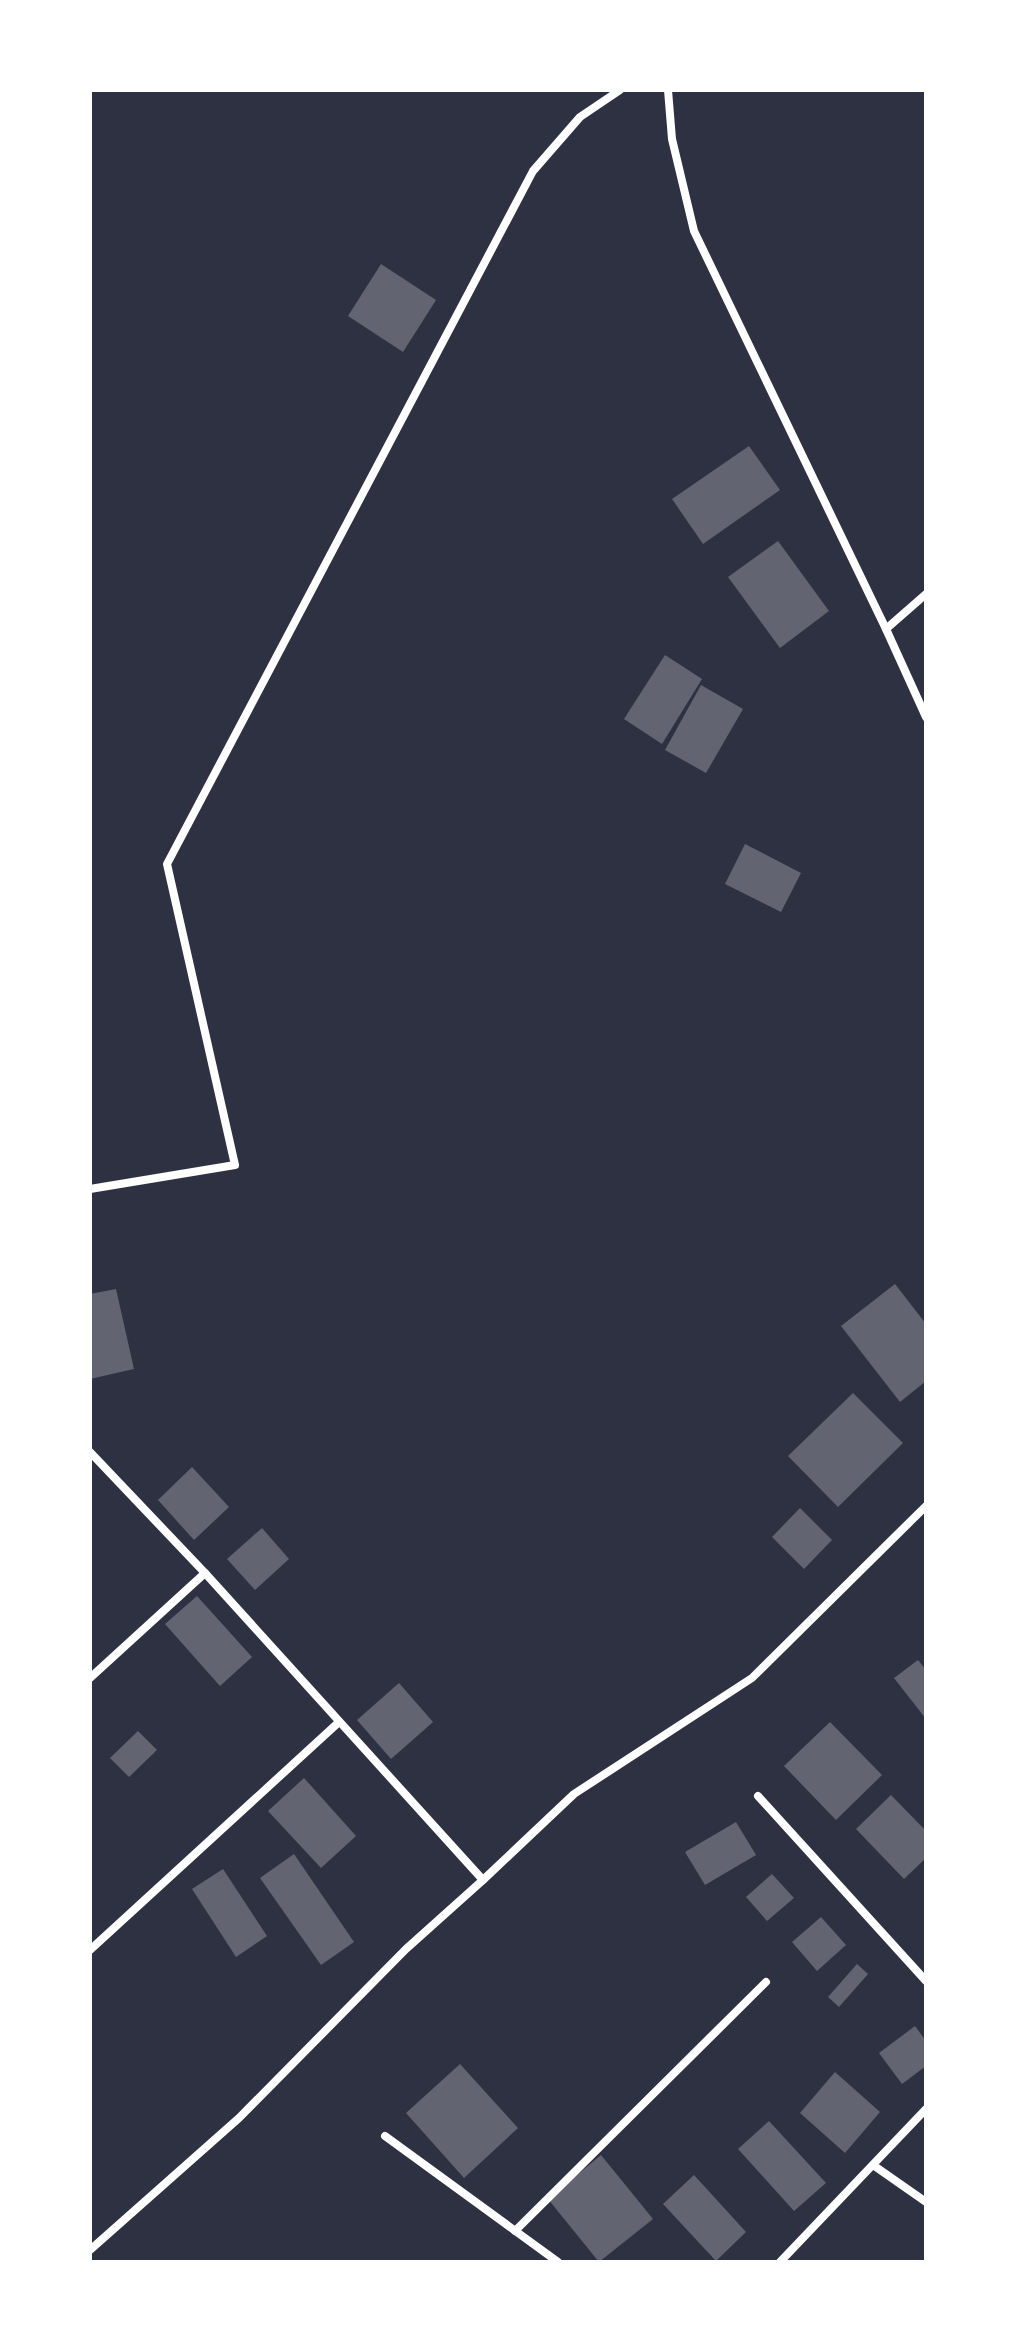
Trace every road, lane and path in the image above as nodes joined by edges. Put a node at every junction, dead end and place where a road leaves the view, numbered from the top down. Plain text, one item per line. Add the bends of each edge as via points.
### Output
1 (620, 90) edge
2 (668, 90) edge
3 (926, 594) edge
4 (886, 629) junction
5 (926, 717) edge
6 (90, 1189) edge
7 (90, 1452) edge
8 (926, 1506) edge
9 (205, 1573) junction
10 (90, 1678) edge
11 (339, 1722) junction
12 (758, 1796) dead end
13 (483, 1880) junction
14 (90, 1950) edge
15 (926, 1981) edge
16 (766, 1982) dead end
17 (926, 2109) edge
18 (385, 2136) dead end
19 (873, 2165) junction
20 (926, 2202) edge
21 (515, 2231) junction
22 (90, 2250) edge
23 (558, 2262) edge
24 (780, 2262) edge

1 - 6 street via 580,117 533,171 167,864 235,1165
2 - 4 street via 672,139 694,231
3 - 4 street
4 - 5 street
7 - 9 street
8 - 13 street via 752,1678 574,1794
9 - 10 street
9 - 11 street
11 - 13 street
11 - 14 street
12 - 15 street
13 - 22 street via 406,1949 239,2118
16 - 21 street
17 - 19 street
18 - 21 street
19 - 20 street
19 - 24 street
21 - 23 street

